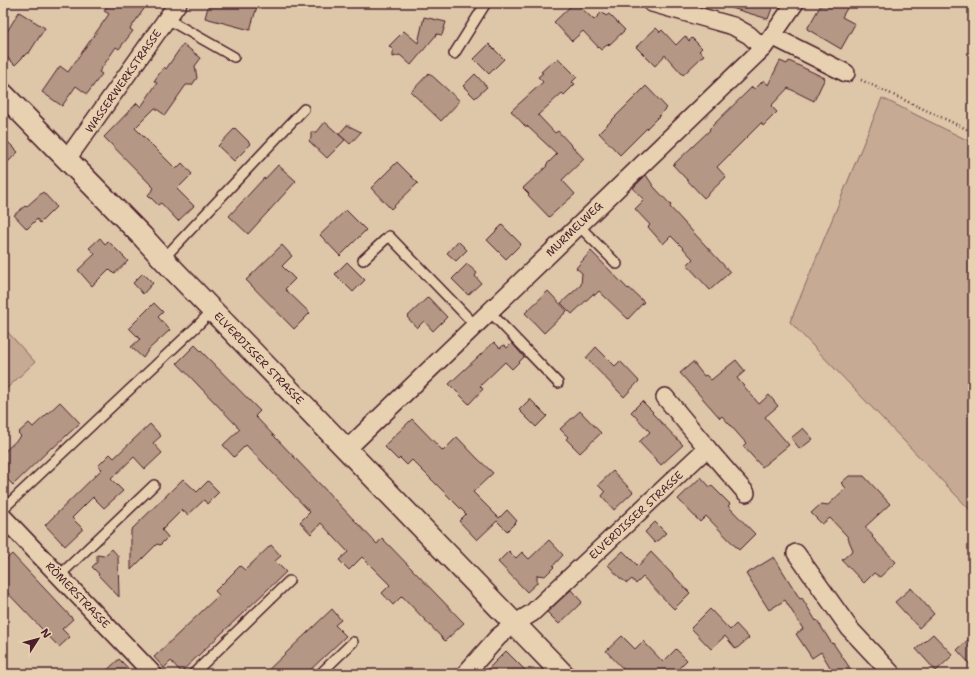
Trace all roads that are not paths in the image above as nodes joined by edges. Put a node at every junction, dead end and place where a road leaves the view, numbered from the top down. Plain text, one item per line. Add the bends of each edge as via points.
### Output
1 (178, 3) edge
2 (486, 3) edge
3 (652, 3) edge
4 (795, 3) edge
5 (167, 19) junction
6 (767, 42) junction
7 (454, 54) dead end
8 (234, 57) dead end
9 (846, 73) road end
10 (3, 94) edge
11 (304, 109) dead end
12 (67, 159) junction
13 (578, 226) junction
14 (164, 259) junction
15 (363, 260) dead end
16 (617, 264) dead end
17 (213, 310) junction
18 (489, 311) junction
19 (474, 325) junction
20 (558, 383) dead end
21 (665, 396) dead end
22 (707, 448) junction
23 (347, 449) junction
24 (154, 485) dead end
25 (746, 493) dead end
26 (3, 509) edge
27 (3, 517) edge
28 (796, 553) dead end
29 (59, 576) junction
30 (289, 581) dead end
31 (514, 624) junction
32 (353, 642) dead end
33 (153, 674) edge
34 (193, 674) edge
35 (320, 674) edge
36 (465, 674) edge
37 (564, 674) edge
38 (892, 674) edge

1 - 5 street, WASSERWERKSTRASSE
2 - 7 lane
3 - 6 street via 733,26
4 - 6 street, MURMELWEG
5 - 8 lane
5 - 12 street, WASSERWERKSTRASSE
6 - 9 street
6 - 13 street, MURMELWEG
10 - 12 street, ELVERDISSER STRASSE
11 - 14 lane
12 - 14 street, ELVERDISSER STRASSE
13 - 16 lane
13 - 18 street, MURMELWEG
14 - 17 street, ELVERDISSER STRASSE
15 - 19 lane via 389,236
17 - 23 street, ELVERDISSER STRASSE
17 - 26 lane
18 - 19 street, MURMELWEG
18 - 20 lane
19 - 23 street, MURMELWEG
21 - 22 street
22 - 25 street
22 - 31 street, ELVERDISSER STRASSE via 532,613
23 - 31 street, ELVERDISSER STRASSE
24 - 29 lane
27 - 29 street, RÖMERSTRASSE
28 - 38 street via 850,629
29 - 33 street, RÖMERSTRASSE
30 - 34 lane
31 - 36 street via 498,637
31 - 37 street, ELVERDISSER STRASSE
32 - 35 lane

